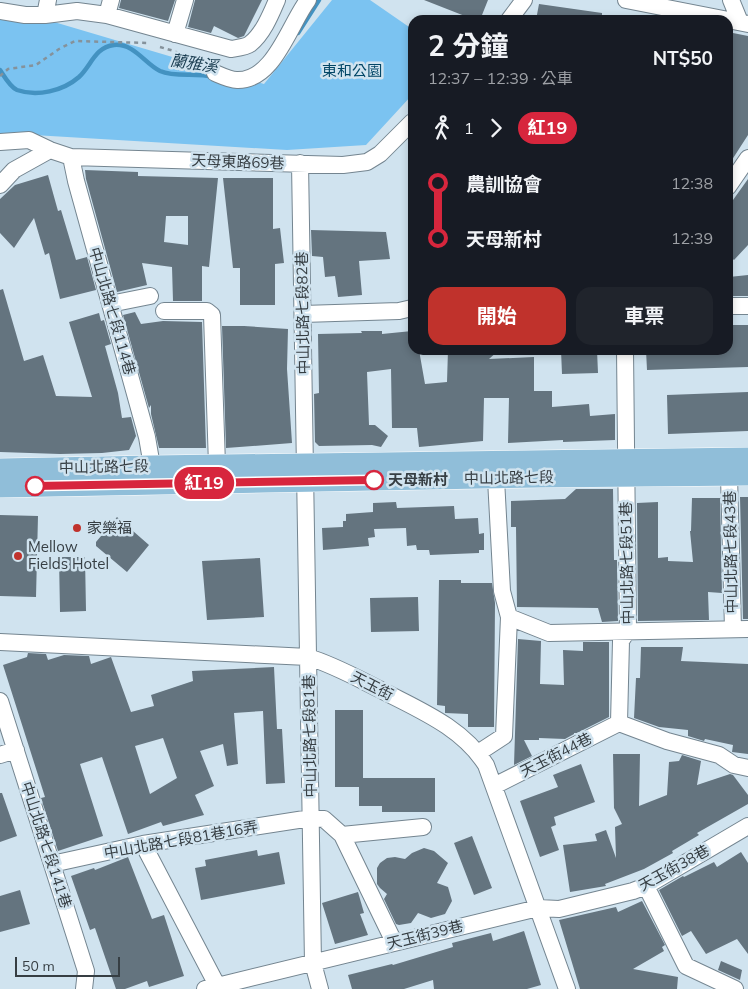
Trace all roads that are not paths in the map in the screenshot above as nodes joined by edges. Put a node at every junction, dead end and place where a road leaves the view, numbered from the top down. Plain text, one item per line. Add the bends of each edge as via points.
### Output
1 (185, 0) edge
2 (277, 0) edge
3 (308, 0) edge
4 (524, 0) edge
5 (626, 0) edge
6 (731, 0) edge
7 (47, 8) edge
8 (109, 8) edge
9 (0, 11) edge
10 (513, 15) edge
11 (687, 15) edge
12 (744, 23) edge
13 (175, 34) junction
14 (215, 73) road end
15 (408, 126) edge
16 (0, 142) edge
17 (50, 150) junction
18 (71, 157) junction
19 (748, 158) edge
20 (300, 163) junction
21 (733, 180) edge
22 (0, 185) edge
23 (150, 296) dead end
24 (110, 304) junction
25 (733, 306) edge
26 (748, 306) edge
27 (408, 309) edge
28 (164, 310) dead end
29 (303, 314) junction
30 (625, 355) edge
31 (748, 458) edge
32 (217, 465) junction
33 (152, 466) junction
34 (625, 468) junction
35 (0, 469) edge
36 (306, 472) junction
37 (738, 475) edge
38 (496, 479) junction
39 (0, 487) edge
40 (509, 617) junction
41 (740, 629) edge
42 (628, 630) junction
43 (0, 642) edge
44 (308, 657) junction
45 (0, 701) edge
46 (619, 723) junction
47 (16, 750) junction
48 (478, 753) junction
49 (0, 755) edge
50 (748, 768) edge
51 (494, 786) junction
52 (311, 818) junction
53 (748, 826) edge
54 (423, 827) dead end
55 (342, 835) junction
56 (143, 844) junction
57 (52, 864) junction
58 (646, 886) junction
59 (538, 908) junction
60 (394, 942) junction
61 (313, 962) junction
62 (214, 988) edge
63 (84, 989) edge
64 (320, 989) edge
65 (567, 989) edge
66 (736, 989) edge

1 - 13 street
2 - 13 street via 258,36 249,45 232,49
3 - 14 street via 271,63 255,77 236,80
4 - 10 street
5 - 11 street
6 - 12 street
7 - 8 street via 77,11
7 - 9 street via 25,15
8 - 13 street
15 - 20 street, 天母東路69巷 via 380,154 367,162 343,165
16 - 17 street, 天母東路69巷 via 29,140
17 - 18 street, 天母東路69巷
17 - 22 street via 14,170
18 - 20 street, 天母東路69巷
18 - 24 street, 中山北路七段114巷
19 - 21 street
20 - 29 street, 中山北路七段82巷
23 - 24 street
24 - 33 street, 中山北路七段114巷 via 148,437
25 - 26 street
27 - 29 street
28 - 32 street via 207,311 212,315
29 - 36 street, 中山北路七段82巷
30 - 34 street, 中山北路七段51巷
31 - 34 main road, 中山北路七段
32 - 33 main road, 中山北路七段
32 - 36 main road, 中山北路七段
33 - 35 main road, 中山北路七段
34 - 36 main road, 中山北路七段
34 - 37 main road, 中山北路七段
34 - 38 main road, 中山北路七段
34 - 42 street, 中山北路七段51巷
36 - 38 main road, 中山北路七段
36 - 39 main road, 中山北路七段
36 - 44 street, 中山北路七段81巷
37 - 41 street, 中山北路七段43巷
38 - 40 street via 502,592
40 - 42 street via 549,633
40 - 48 street via 504,736
41 - 42 street
42 - 46 street, 中山北路七段51巷 via 621,641
43 - 44 street, 天玉街
44 - 48 street, 天玉街 via 431,716 460,735
44 - 52 street, 中山北路七段81巷
45 - 47 street, 中山北路七段141巷
46 - 50 street via 667,741 719,755 734,765
46 - 51 street, 天玉街44巷
47 - 49 street
47 - 57 street, 中山北路七段141巷
48 - 51 street, 天玉街
51 - 59 street, 天玉街
52 - 55 street via 324,819
52 - 56 street, 中山北路七段81巷16弄
52 - 61 street, 中山北路七段81巷
53 - 58 street, 天玉街38巷
54 - 55 street
55 - 60 street
56 - 57 street, 中山北路七段81巷16弄
56 - 62 street
57 - 63 street, 中山北路七段141巷 via 86,971
58 - 59 street, 天玉街38巷 via 558,909
58 - 66 street via 686,966
59 - 60 street, 天玉街39巷
59 - 65 street, 天玉街
60 - 61 street, 天玉街39巷
61 - 62 street, 天玉街39巷
61 - 64 street, 中山北路七段81巷

